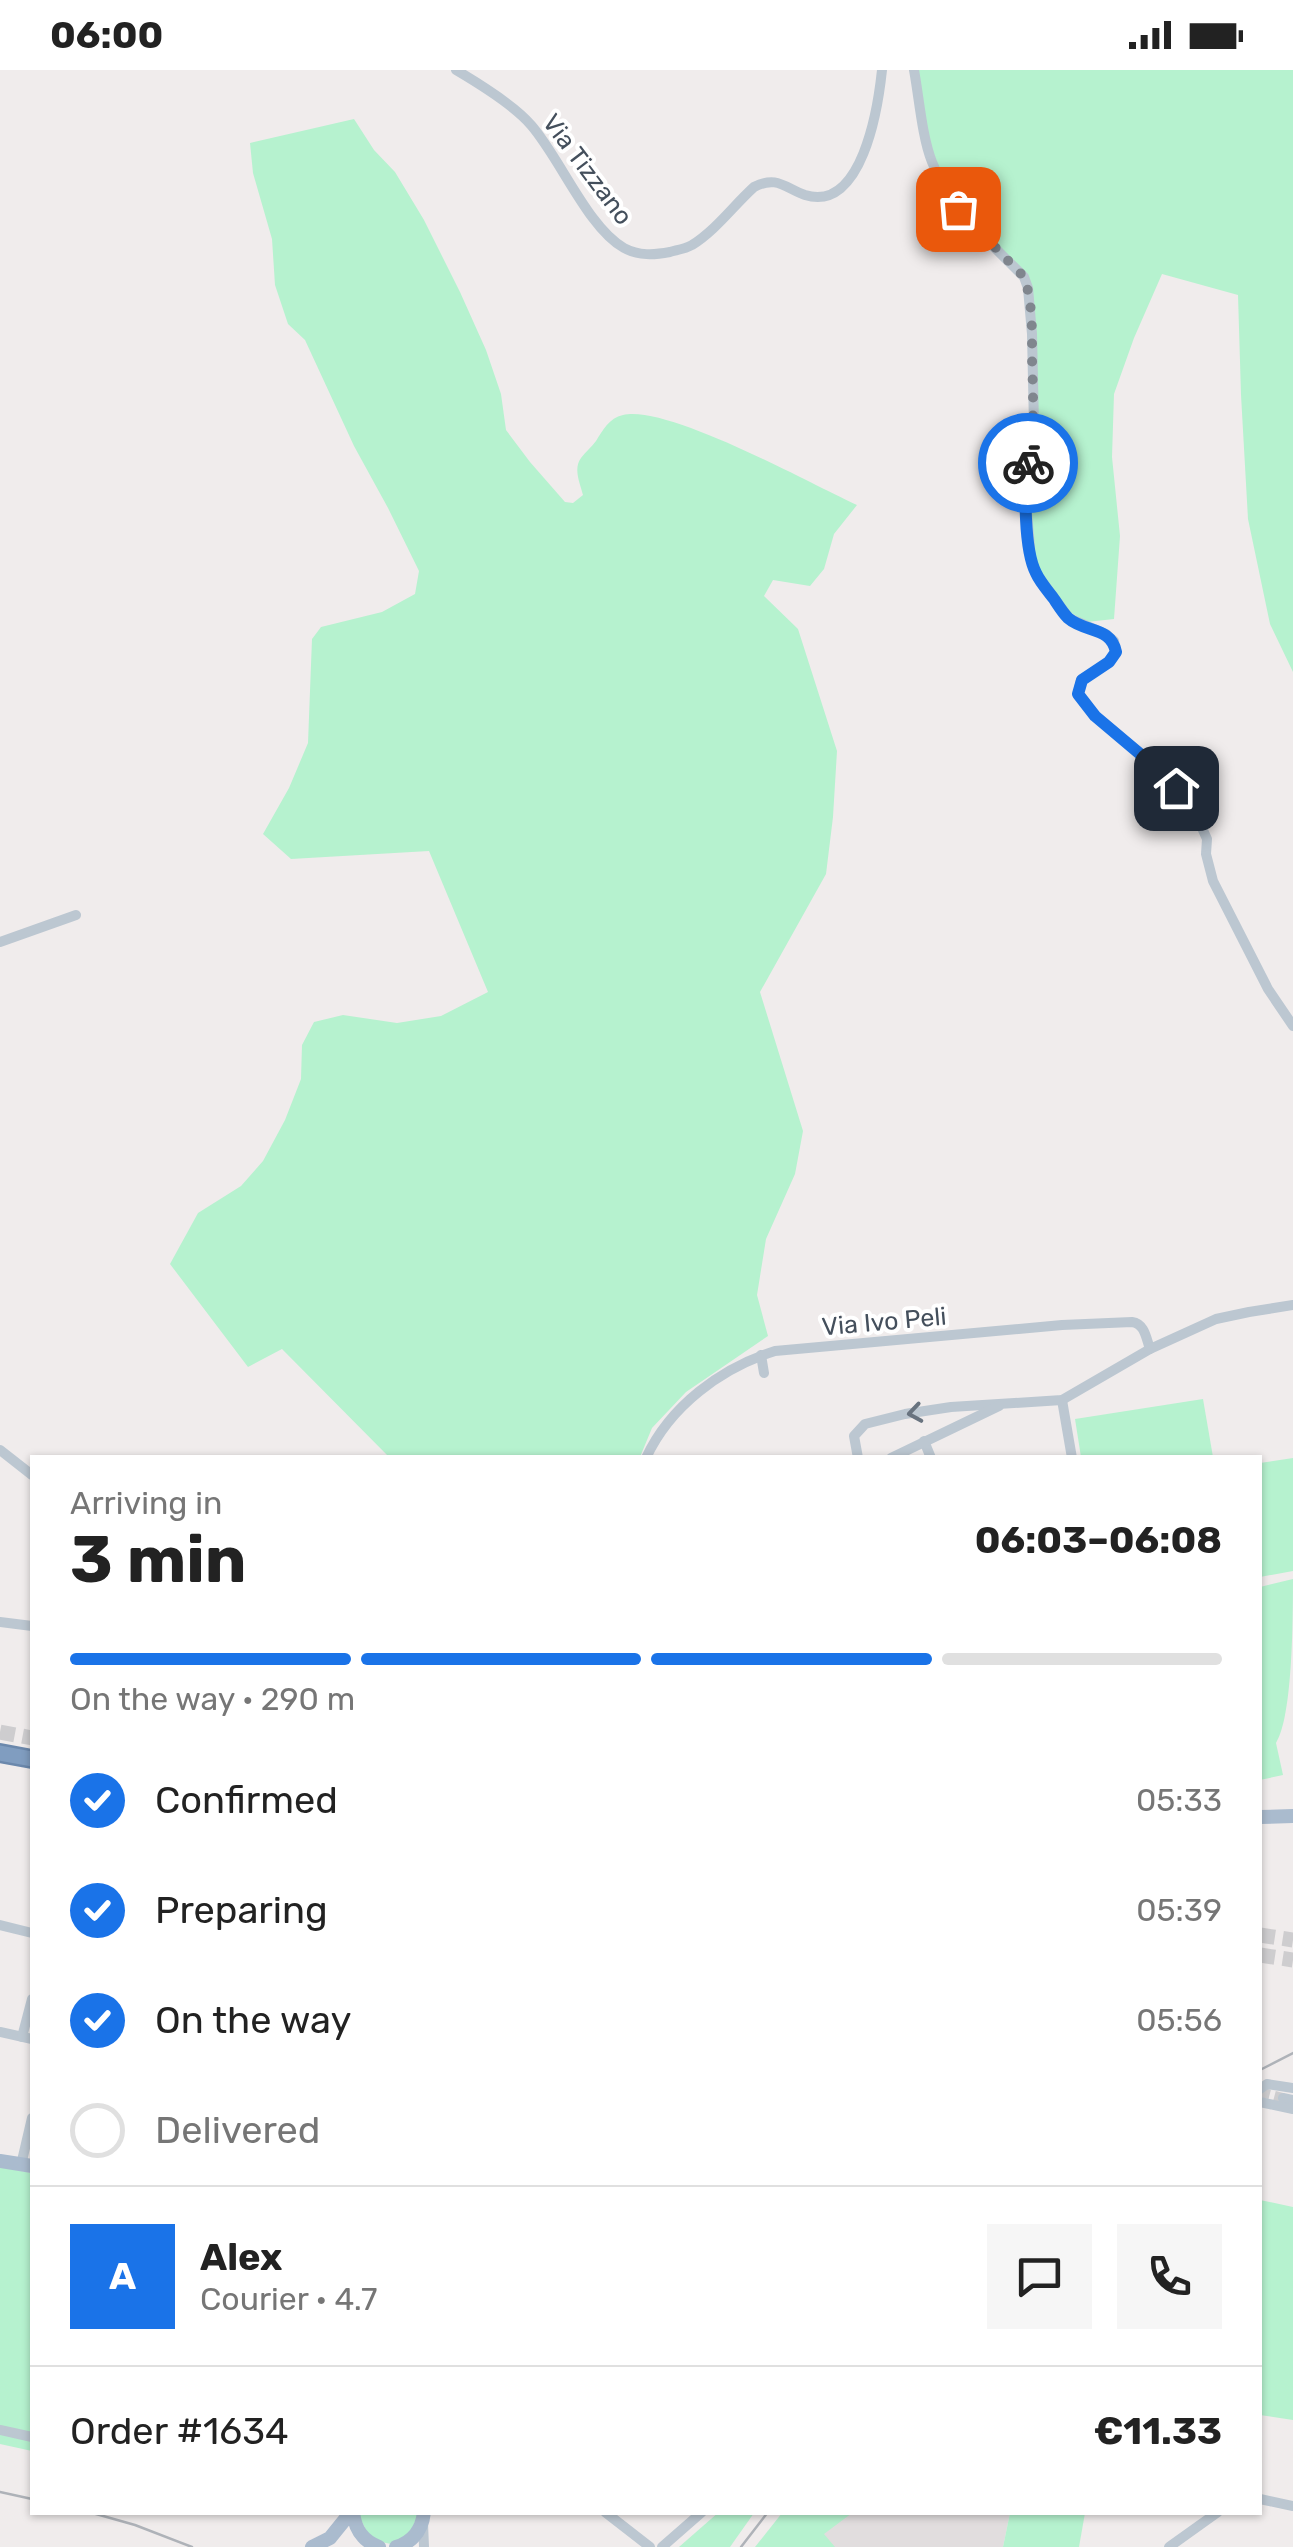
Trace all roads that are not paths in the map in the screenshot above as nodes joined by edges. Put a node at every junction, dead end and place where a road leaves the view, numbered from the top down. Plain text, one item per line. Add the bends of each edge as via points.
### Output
1 (456, 70) edge
2 (882, 70) edge
3 (914, 70) edge
4 (76, 915) dead end
5 (0, 942) edge
6 (1293, 1026) edge
7 (1293, 1306) edge
8 (1150, 1349) junction
9 (761, 1356) junction
10 (764, 1374) dead end
11 (1062, 1400) junction
12 (1004, 1404) junction
13 (924, 1441) junction
14 (0, 1450) edge
15 (648, 1455) edge
16 (857, 1455) edge
17 (897, 1455) edge
18 (930, 1455) edge
19 (1071, 1455) edge
20 (30, 1473) edge
21 (0, 1622) edge
22 (30, 1626) edge
23 (0, 1754) edge
24 (30, 1758) edge
25 (1293, 1816) edge
26 (1262, 1817) edge
27 (0, 1925) edge
28 (30, 1932) edge
29 (0, 2032) edge
30 (27, 2038) edge
31 (1262, 2088) edge
32 (1293, 2088) edge
33 (1262, 2102) edge
34 (1293, 2109) edge
35 (30, 2137) edge
36 (0, 2161) edge
37 (27, 2165) edge
38 (0, 2430) edge
39 (30, 2438) edge
40 (1262, 2500) edge
41 (1293, 2506) edge
42 (349, 2515) edge
43 (353, 2515) edge
44 (610, 2515) edge
45 (699, 2515) edge
46 (1214, 2515) edge
47 (424, 2517) edge
48 (330, 2538) junction
49 (374, 2544) edge
50 (314, 2546) edge
51 (396, 2547) edge
52 (424, 2547) edge
53 (650, 2547) edge
54 (662, 2547) edge
55 (1169, 2547) edge

1 - 2 street, Via Tizzano via 530,122 608,234 624,248 654,255 693,245 762,182 817,197 837,192 857,168
3 - 6 street via 930,159 950,200 1028,288 1031,559 1069,618 1106,634 1116,652 1082,680 1078,694 1176,788 1198,819 1213,881
4 - 5 street
7 - 8 street via 1216,1320
8 - 9 street, Via Ivo Peli via 1143,1328 1132,1322
8 - 11 street
9 - 10 street
9 - 15 street, Via Ivo Peli via 681,1407
11 - 12 street
11 - 19 street
12 - 13 street
12 -> 16 street via 865,1424 854,1436
13 - 17 street
13 - 18 street
14 - 20 street
21 - 22 street
23 - 24 highway
25 - 26 main road
27 - 28 street
29 - 30 street
31 - 32 street
33 - 34 street
35 - 37 street
36 - 37 main road
38 - 39 street
40 - 41 street
42 - 48 main road
43 - 49 main road
44 - 53 street
45 - 54 street
46 - 55 street
47 - 51 main road via 416,2536
47 - 52 street
48 - 49 main road
48 - 50 main road

